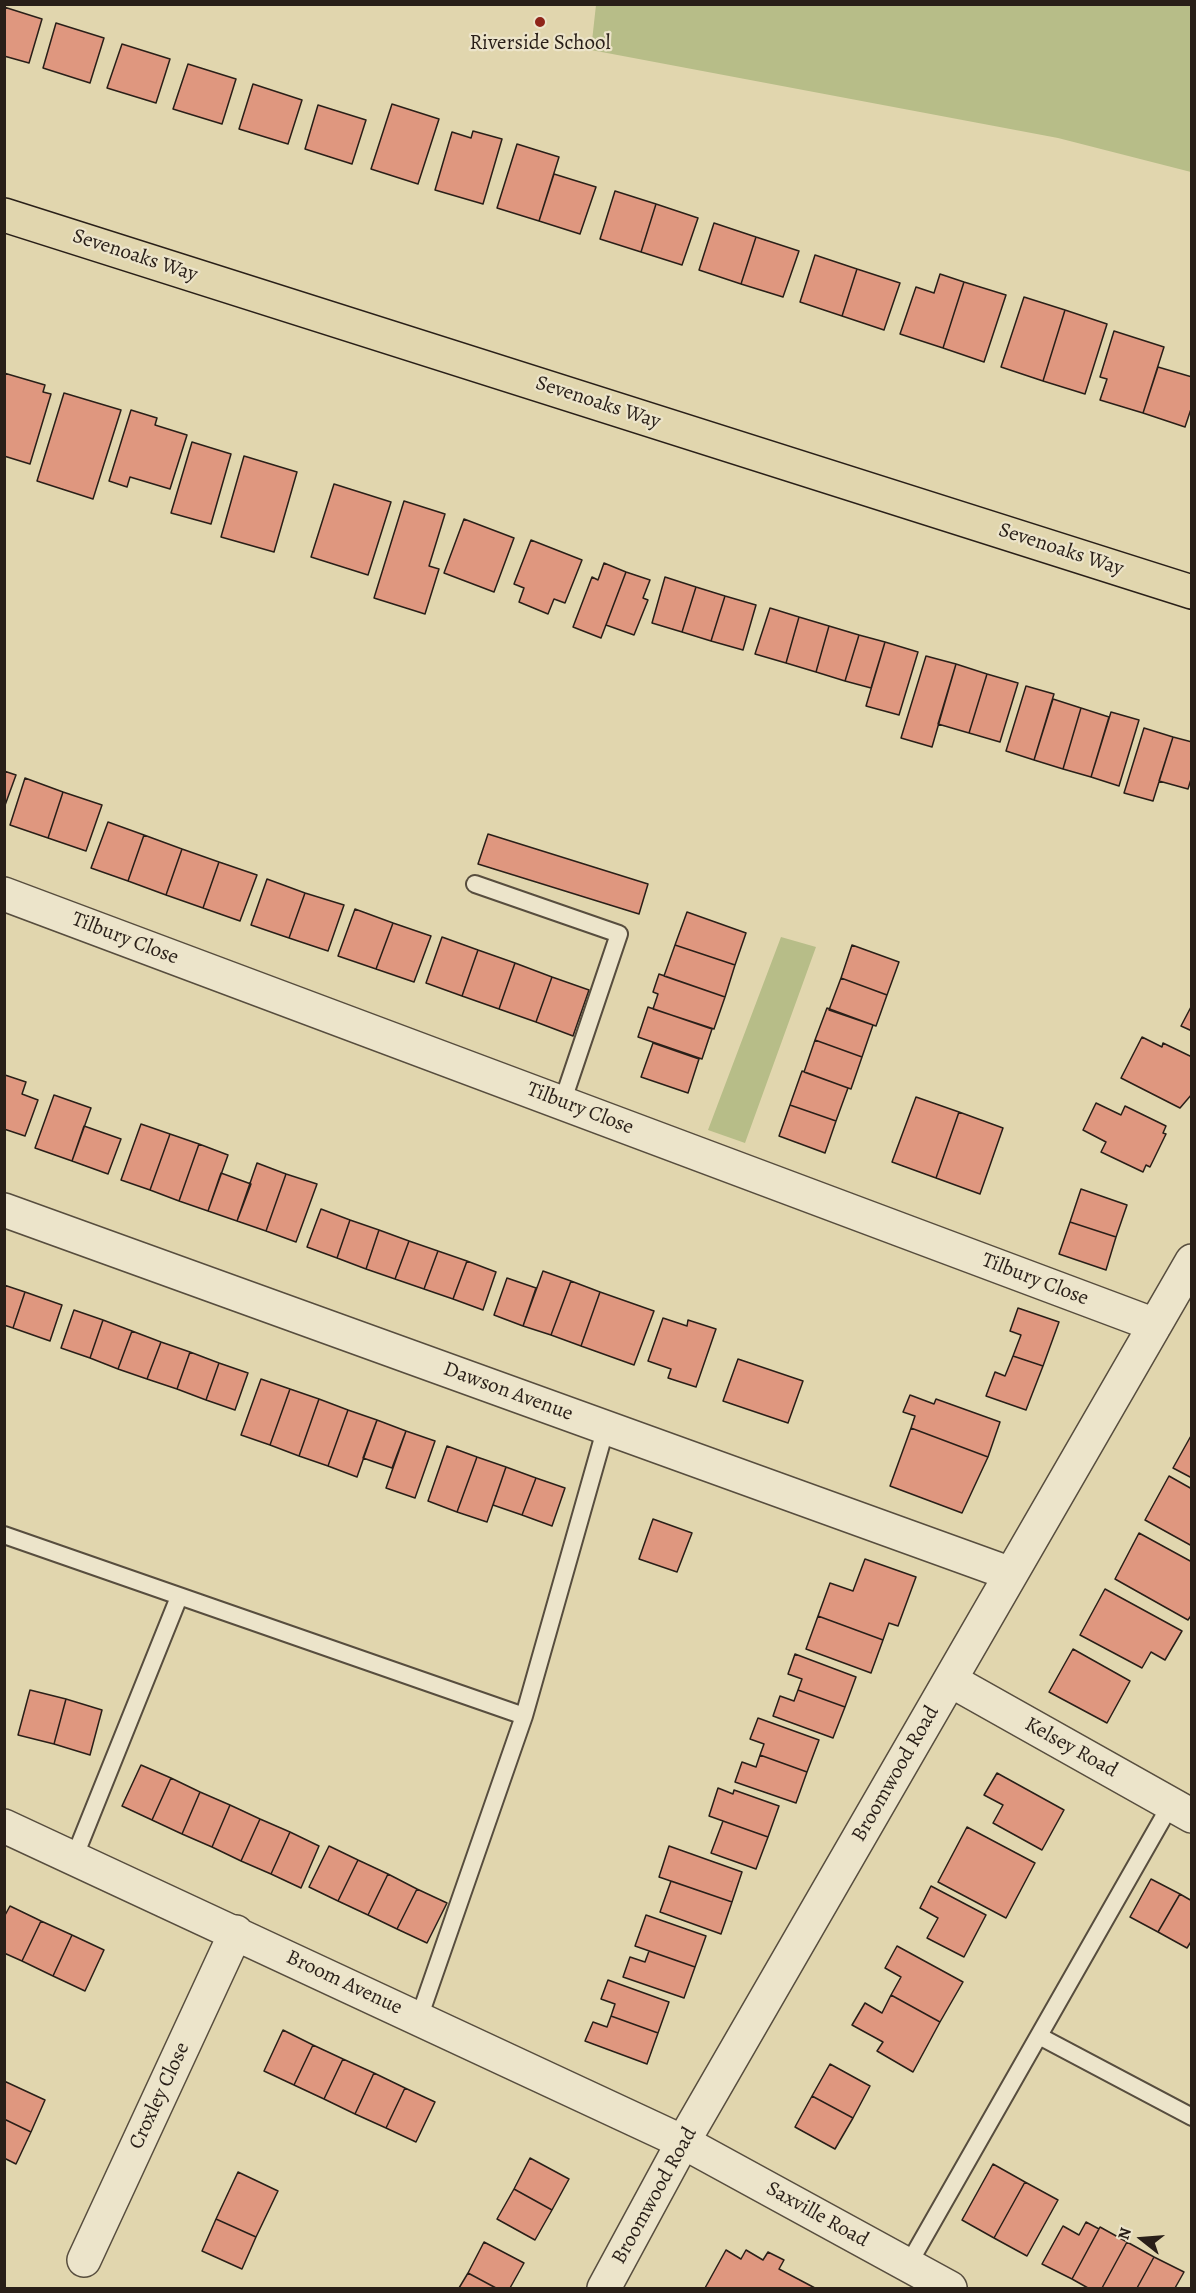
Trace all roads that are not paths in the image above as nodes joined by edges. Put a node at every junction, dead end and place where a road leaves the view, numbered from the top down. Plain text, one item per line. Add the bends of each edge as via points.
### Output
1 (4, 215) edge
2 (1191, 592) edge
3 (475, 884) dead end
4 (4, 894) edge
5 (562, 1103) junction
6 (4, 1210) edge
7 (1191, 1261) edge
8 (1155, 1325) junction
9 (606, 1427) junction
10 (4, 1535) edge
11 (1011, 1574) junction
12 (179, 1598) junction
13 (950, 1680) junction
14 (524, 1716) junction
15 (1181, 1810) edge
16 (4, 1826) edge
17 (74, 1858) junction
18 (236, 1932) junction
19 (419, 2018) junction
20 (1039, 2037) junction
21 (1191, 2117) edge
22 (683, 2142) junction
23 (84, 2260) dead end
24 (908, 2265) junction
25 (604, 2289) edge
26 (950, 2289) edge

1 - 2 main road, Sevenoaks Way
3 - 5 lane via 619,934
4 - 5 street, Tilbury Close
5 - 8 street, Tilbury Close
6 - 9 street, Dawson Avenue
7 - 8 street, Broomwood Road
8 - 11 street, Broomwood Road
9 - 11 street, Dawson Avenue
9 - 14 lane
10 - 12 lane
11 - 13 street, Broomwood Road
12 - 14 lane
12 - 17 lane
13 - 15 street, Kelsey Road
13 - 22 street, Broomwood Road
14 - 19 lane
15 - 20 lane
16 - 17 street, Broom Avenue
17 - 18 street, Broom Avenue
18 - 19 street, Broom Avenue
18 - 23 street, Croxley Close
19 - 22 street, Broom Avenue
20 - 21 lane
20 - 24 lane
22 - 24 street, Saxville Road
22 - 25 street, Broomwood Road
24 - 26 street, Saxville Road

